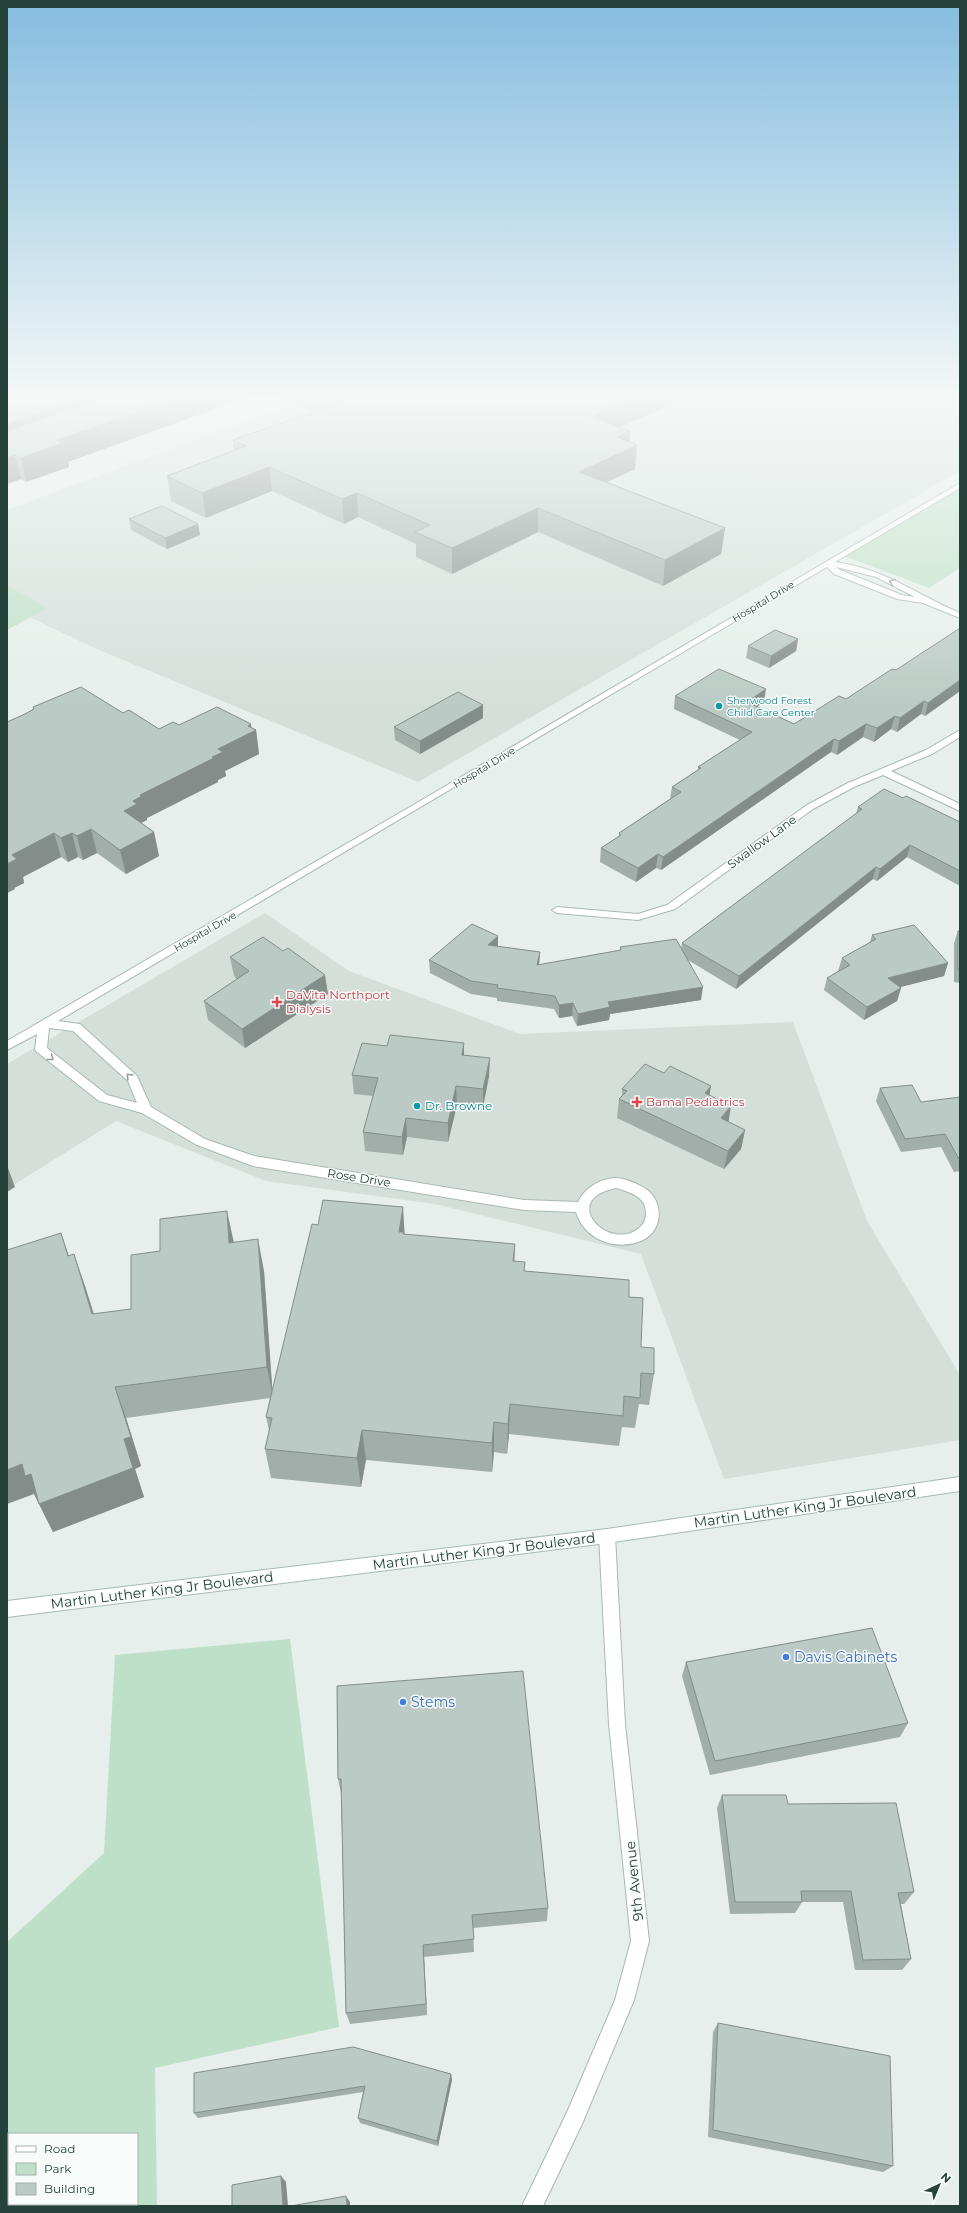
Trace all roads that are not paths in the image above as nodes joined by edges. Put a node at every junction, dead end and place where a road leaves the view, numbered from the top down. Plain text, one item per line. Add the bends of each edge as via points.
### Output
1 (932, 501) edge
2 (827, 563) junction
3 (960, 616) edge
4 (960, 733) edge
5 (885, 772) junction
6 (960, 808) edge
7 (557, 910) dead end
8 (44, 1024) junction
9 (7, 1046) edge
10 (146, 1110) junction
11 (582, 1207) junction
12 (960, 1484) edge
13 (607, 1536) junction
14 (7, 1609) edge
15 (532, 2206) edge

1 - 2 street, Hospital Drive
2 - 3 street via 837,572 900,597 925,601
2 - 8 street, Hospital Drive
4 - 5 street, Swallow Lane via 929,752
5 - 6 street
5 - 7 street, Swallow Lane via 851,785 810,806 671,907 638,917
8 - 9 street, Hospital Drive
10 -> 8 street via 133,1078 76,1027
8 -> 10 street, Rose Drive via 41,1050 103,1098
10 - 11 street, Rose Drive via 202,1142 253,1161 524,1205
11 - 11 street via 586,1223 593,1230 614,1239 626,1239 646,1231 652,1223 654,1214 653,1205 647,1196 638,1189 616,1183 594,1189
12 - 13 street, Martin Luther King Jr Boulevard
13 - 14 street, Martin Luther King Jr Boulevard
13 - 15 street, 9th Avenue via 617,1724 640,1942 624,2000 575,2117

